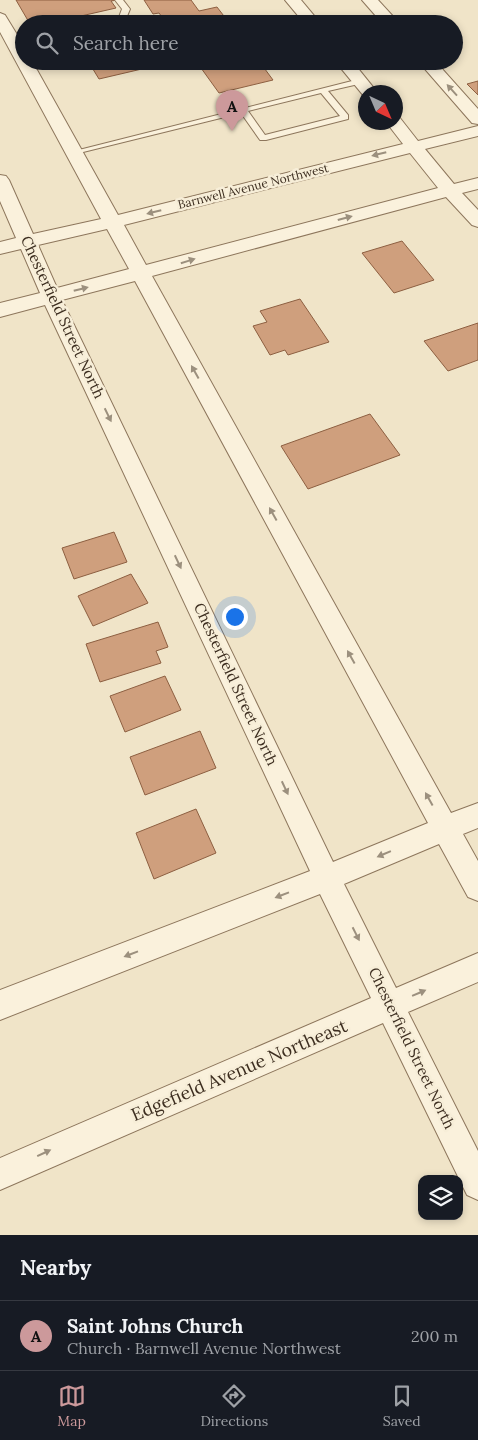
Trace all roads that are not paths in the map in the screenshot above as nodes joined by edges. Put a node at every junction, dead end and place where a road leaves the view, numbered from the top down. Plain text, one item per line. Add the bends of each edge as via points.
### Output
1 (119, 0) edge
2 (293, 0) edge
3 (370, 0) edge
4 (124, 15) edge
5 (305, 15) edge
6 (384, 15) edge
7 (0, 18) edge
8 (15, 42) edge
9 (31, 70) edge
10 (350, 70) edge
11 (434, 70) edge
12 (362, 85) edge
13 (358, 87) edge
14 (323, 90) junction
15 (243, 110) junction
16 (478, 120) edge
17 (400, 130) edge
18 (478, 131) edge
19 (413, 146) junction
20 (74, 152) junction
21 (0, 180) edge
22 (478, 183) edge
23 (449, 190) junction
24 (478, 221) edge
25 (113, 222) junction
26 (28, 242) junction
27 (0, 248) edge
28 (141, 274) junction
29 (51, 297) junction
30 (0, 310) edge
31 (478, 815) edge
32 (445, 829) junction
33 (328, 878) junction
34 (478, 888) edge
35 (478, 967) edge
36 (391, 1004) junction
37 (0, 1005) edge
38 (0, 1174) edge
39 (478, 1184) edge

1 - 4 lane via 126,9
2 - 5 street
3 - 6 street
7 - 8 street
9 - 20 street
10 - 12 street
16 -> 11 street
13 - 14 lane
14 - 15 lane
14 - 15 lane via 345,117 263,138
15 - 20 lane
17 - 19 street
18 - 19 street, Barnwell Avenue Northwest
19 - 23 street
19 -> 25 street, Barnwell Avenue Northwest
20 - 25 street
21 - 26 street, Chesterfield Street North
22 - 23 street
23 - 24 street
28 -> 23 street
25 - 26 street, Barnwell Avenue Northwest
25 - 28 street
26 - 27 street, Barnwell Avenue Northwest
26 - 29 street, Chesterfield Street North
29 -> 28 street
32 -> 28 street
29 - 30 street
29 -> 33 street, Chesterfield Street North
31 - 32 street
32 -> 33 street
32 - 34 street
33 -> 36 street, Chesterfield Street North
33 -> 37 street
36 -> 35 street, Edgefield Avenue Northeast
38 -> 36 street, Edgefield Avenue Northeast
36 - 39 street, Chesterfield Street North

